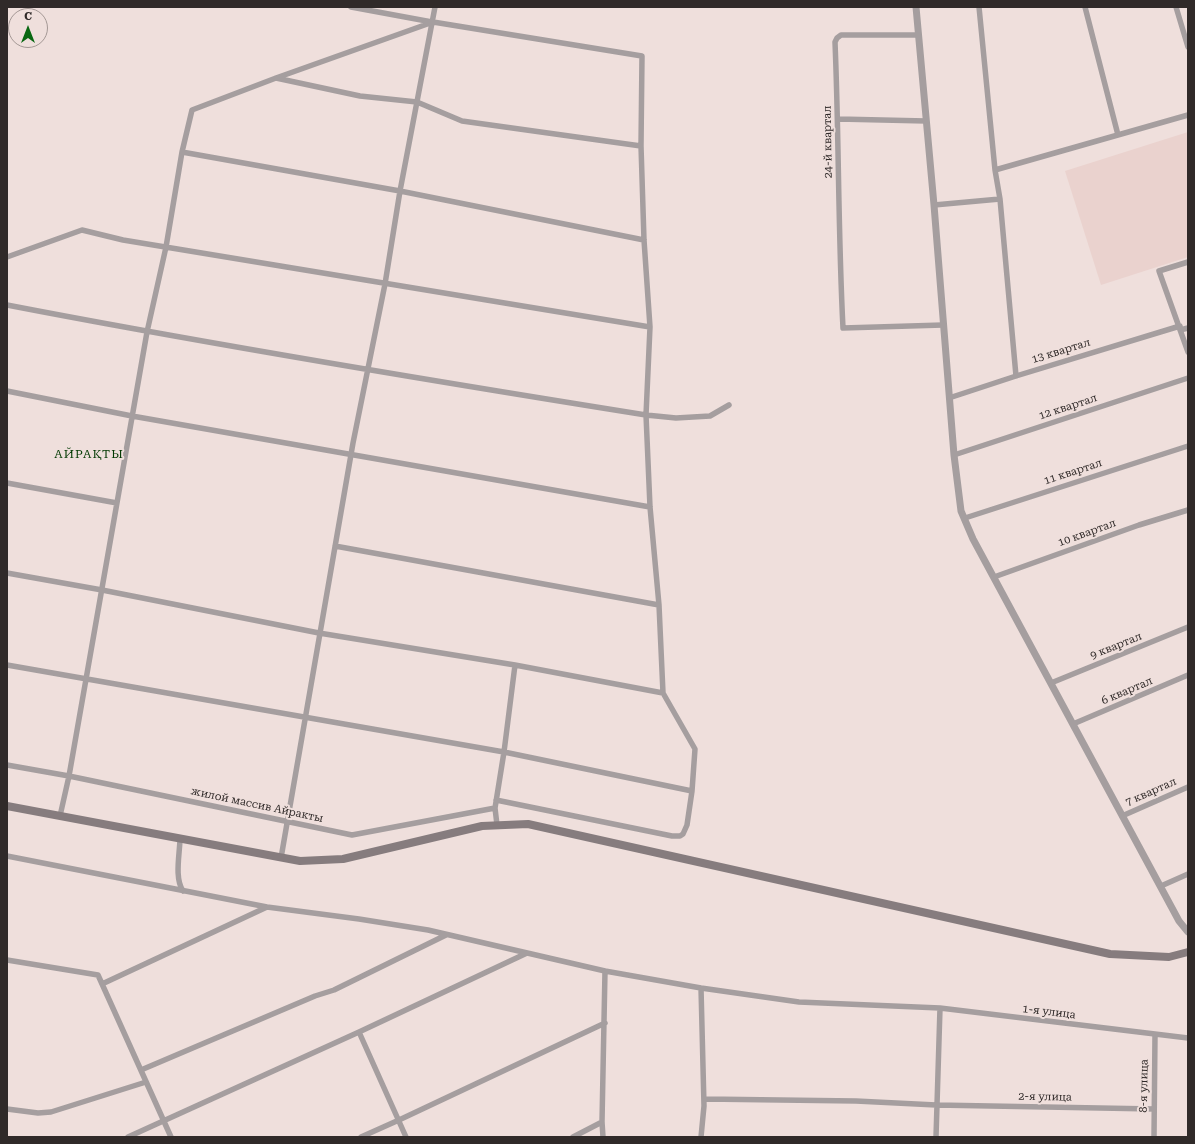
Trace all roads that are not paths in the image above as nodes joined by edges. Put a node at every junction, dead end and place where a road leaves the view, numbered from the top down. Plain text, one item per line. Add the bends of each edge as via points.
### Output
1 (351, 7) edge
2 (436, 7) edge
3 (916, 7) edge
4 (979, 7) edge
5 (1085, 7) edge
6 (1176, 7) edge
7 (432, 22) junction
8 (918, 35) junction
9 (1188, 47) edge
10 (276, 78) junction
11 (417, 102) junction
12 (1188, 115) edge
13 (838, 119) junction
14 (926, 122) junction
15 (1118, 135) junction
16 (641, 146) junction
17 (182, 152) junction
18 (995, 170) junction
19 (400, 191) junction
20 (1000, 199) junction
21 (934, 205) junction
22 (644, 240) junction
23 (166, 247) junction
24 (7, 257) edge
25 (1188, 262) edge
26 (385, 284) junction
27 (7, 305) edge
28 (943, 325) junction
29 (650, 327) junction
30 (1180, 328) junction
31 (1188, 328) edge
32 (147, 332) junction
33 (1188, 352) edge
34 (367, 370) junction
35 (1016, 376) junction
36 (1188, 378) edge
37 (7, 391) edge
38 (949, 398) junction
39 (729, 405) dead end
40 (646, 415) junction
41 (132, 416) junction
42 (1188, 446) edge
43 (351, 454) junction
44 (954, 455) junction
45 (7, 483) edge
46 (117, 502) junction
47 (650, 507) junction
48 (1188, 510) edge
49 (964, 518) junction
50 (335, 546) junction
51 (7, 573) edge
52 (994, 577) junction
53 (102, 590) junction
54 (659, 605) junction
55 (1188, 628) edge
56 (319, 633) junction
57 (7, 665) edge
58 (515, 665) junction
59 (1188, 675) edge
60 (86, 679) junction
61 (1051, 683) junction
62 (663, 693) junction
63 (304, 717) junction
64 (1073, 724) junction
65 (504, 752) junction
66 (7, 765) edge
67 (69, 776) junction
68 (1188, 787) edge
69 (692, 791) junction
70 (496, 800) junction
71 (7, 806) edge
72 (495, 808) junction
73 (60, 816) junction
74 (1122, 816) junction
75 (287, 821) junction
76 (497, 825) junction
77 (180, 838) junction
78 (7, 856) edge
79 (281, 858) junction
80 (1188, 874) edge
81 (1161, 886) junction
82 (183, 891) junction
83 (267, 907) junction
84 (1188, 932) edge
85 (446, 935) junction
86 (1188, 952) edge
87 (527, 953) junction
88 (7, 960) edge
89 (604, 971) junction
90 (102, 984) junction
91 (701, 988) junction
92 (940, 1008) junction
93 (605, 1023) junction
94 (359, 1032) junction
95 (1155, 1035) junction
96 (1188, 1038) edge
97 (141, 1070) junction
98 (146, 1082) junction
99 (704, 1099) junction
100 (936, 1105) junction
101 (7, 1109) edge
102 (1154, 1109) junction
103 (399, 1120) junction
104 (164, 1121) junction
105 (602, 1122) junction
106 (128, 1137) edge
107 (171, 1137) edge
108 (361, 1137) edge
109 (406, 1137) edge
110 (573, 1137) edge
111 (603, 1137) edge
112 (701, 1137) edge
113 (936, 1137) edge
114 (1154, 1137) edge

1 - 7 street
2 - 7 street
3 - 8 street
4 - 18 street
5 - 15 street
6 - 9 street
7 - 10 street
7 - 11 street
7 - 16 street via 642,56
8 - 13 street, 24-й квартал via 841,35 837,38 835,42
8 - 14 street
10 - 11 street via 360,96
10 - 17 street via 192,110
11 - 16 street via 462,121
11 - 19 street
12 - 15 street
13 - 14 street
13 - 28 street, 24-й квартал via 843,328
14 - 21 street
15 - 18 street
16 - 22 street
17 - 19 street
17 - 23 street
18 - 20 street
19 - 22 street
19 - 26 street
20 - 21 street
20 - 35 street
21 - 28 street
22 - 29 street
23 - 24 street via 82,230
23 - 26 street
23 - 32 street
25 - 30 street via 1159,271
26 - 29 street
26 - 34 street
27 - 32 street
28 - 38 street
29 - 40 street
30 - 31 street, 13 квартал
30 - 33 street
30 - 35 street, 13 квартал
32 - 34 street
32 - 41 street
34 - 40 street
34 - 43 street
35 - 38 street, 13 квартал
36 - 44 street, 12 квартал
37 - 41 street
38 - 44 street
39 - 40 street via 710,416 676,418
40 - 47 street
41 - 43 street
41 - 46 street
42 - 49 street, 11 квартал
43 - 47 street
43 - 50 street
44 - 49 street
45 - 46 street
46 - 53 street
47 - 54 street
48 - 52 street, 10 квартал
49 - 52 street
50 - 54 street
50 - 56 street
51 - 53 street
52 - 61 street
53 - 56 street
53 - 60 street
54 - 62 street
55 - 61 street, 9 квартал
56 - 58 street
56 - 63 street
57 - 60 street
58 - 62 street
58 - 65 street
59 - 64 street, 6 квартал
60 - 63 street
60 - 67 street
61 - 64 street
62 - 69 street via 695,748
63 - 65 street
63 - 75 street
64 - 74 street
65 - 69 street
65 - 70 street
66 - 67 street, жилой массив Айракты
67 - 73 street
67 - 75 street, жилой массив Айракты
68 - 74 street, 7 квартал
69 - 70 street via 687,826 680,836
70 - 72 street
71 - 73 main road
72 - 75 street, жилой массив Айракты via 352,835
72 - 76 street
73 - 77 main road
74 - 81 street
75 - 79 street
76 - 79 main road via 482,826 343,859 300,861
76 - 86 main road via 528,824 1110,954 1170,957
77 - 79 main road
77 - 82 street via 178,877
78 - 82 street, 1-я улица
80 - 81 street
81 - 84 street
82 - 83 street, 1-я улица
83 - 85 street, 1-я улица via 359,918
83 - 90 street
85 - 87 street, 1-я улица
85 - 97 street via 334,990
87 - 89 street, 1-я улица
87 - 94 street
88 - 90 street via 98,976
89 - 91 street, 1-я улица
89 - 93 street
90 - 97 street
91 - 92 street, 1-я улица via 799,1002
91 - 99 street
92 - 95 street, 1-я улица
92 - 100 street
93 - 103 street
93 - 105 street
94 - 103 street
94 - 104 street
95 - 96 street, 1-я улица
95 - 102 street, 8-я улица
97 - 98 street
98 - 101 street via 51,1112
98 - 104 street
99 - 100 street, 2-я улица
99 - 112 street
100 - 102 street, 2-я улица
100 - 113 street
102 - 114 street, 8-я улица
103 - 108 street
103 - 109 street
104 - 106 street
104 - 107 street
105 - 110 street
105 - 111 street

